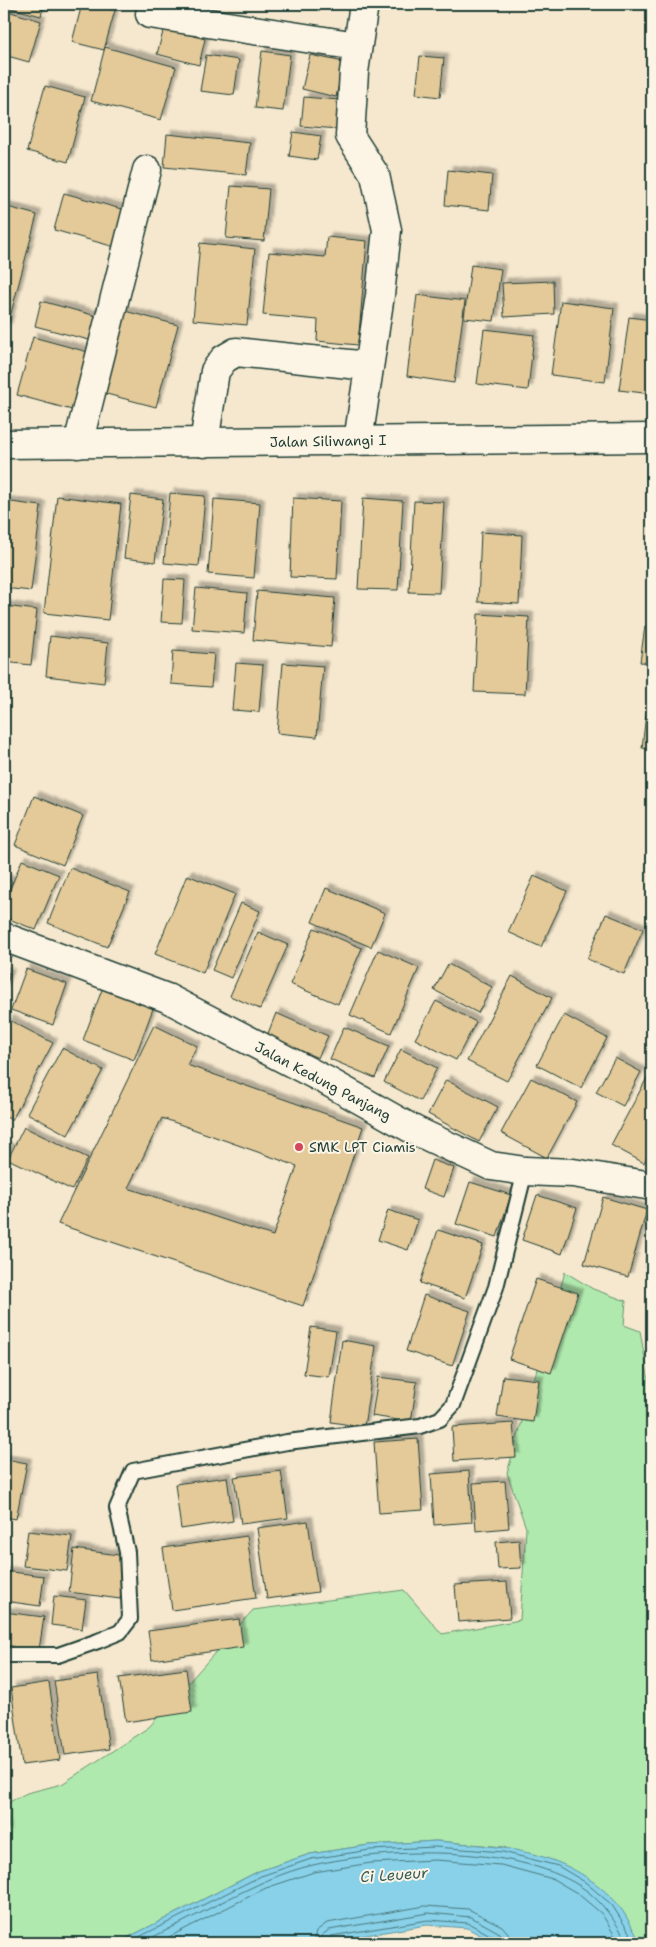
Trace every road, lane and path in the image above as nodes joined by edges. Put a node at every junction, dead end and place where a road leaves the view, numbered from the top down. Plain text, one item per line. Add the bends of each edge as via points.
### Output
1 (364, 4) edge
2 (150, 14) dead end
3 (357, 46) junction
4 (147, 170) dead end
5 (368, 366) junction
6 (652, 438) edge
7 (358, 440) junction
8 (204, 443) junction
9 (4, 444) edge
10 (78, 444) junction
11 (4, 937) edge
12 (525, 1171) junction
13 (652, 1186) edge
14 (4, 1655) edge

1 - 3 street
2 - 3 street
3 - 5 street via 350,136 376,175 387,230
4 - 10 street
5 - 7 street
5 - 8 street via 236,352 224,359 215,371
6 - 7 street, Jalan Siliwangi I
7 - 8 street, Jalan Siliwangi I
8 - 10 street, Jalan Siliwangi I
9 - 10 street, Jalan Siliwangi I
11 - 12 street, Jalan Kedung Panjang via 167,998 414,1130 491,1166
12 - 13 street, Jalan Kedung Panjang via 573,1173
12 - 14 lane via 496,1287 453,1405 440,1419 420,1426 287,1442 133,1472 117,1508 127,1552 130,1619 120,1632 58,1655

